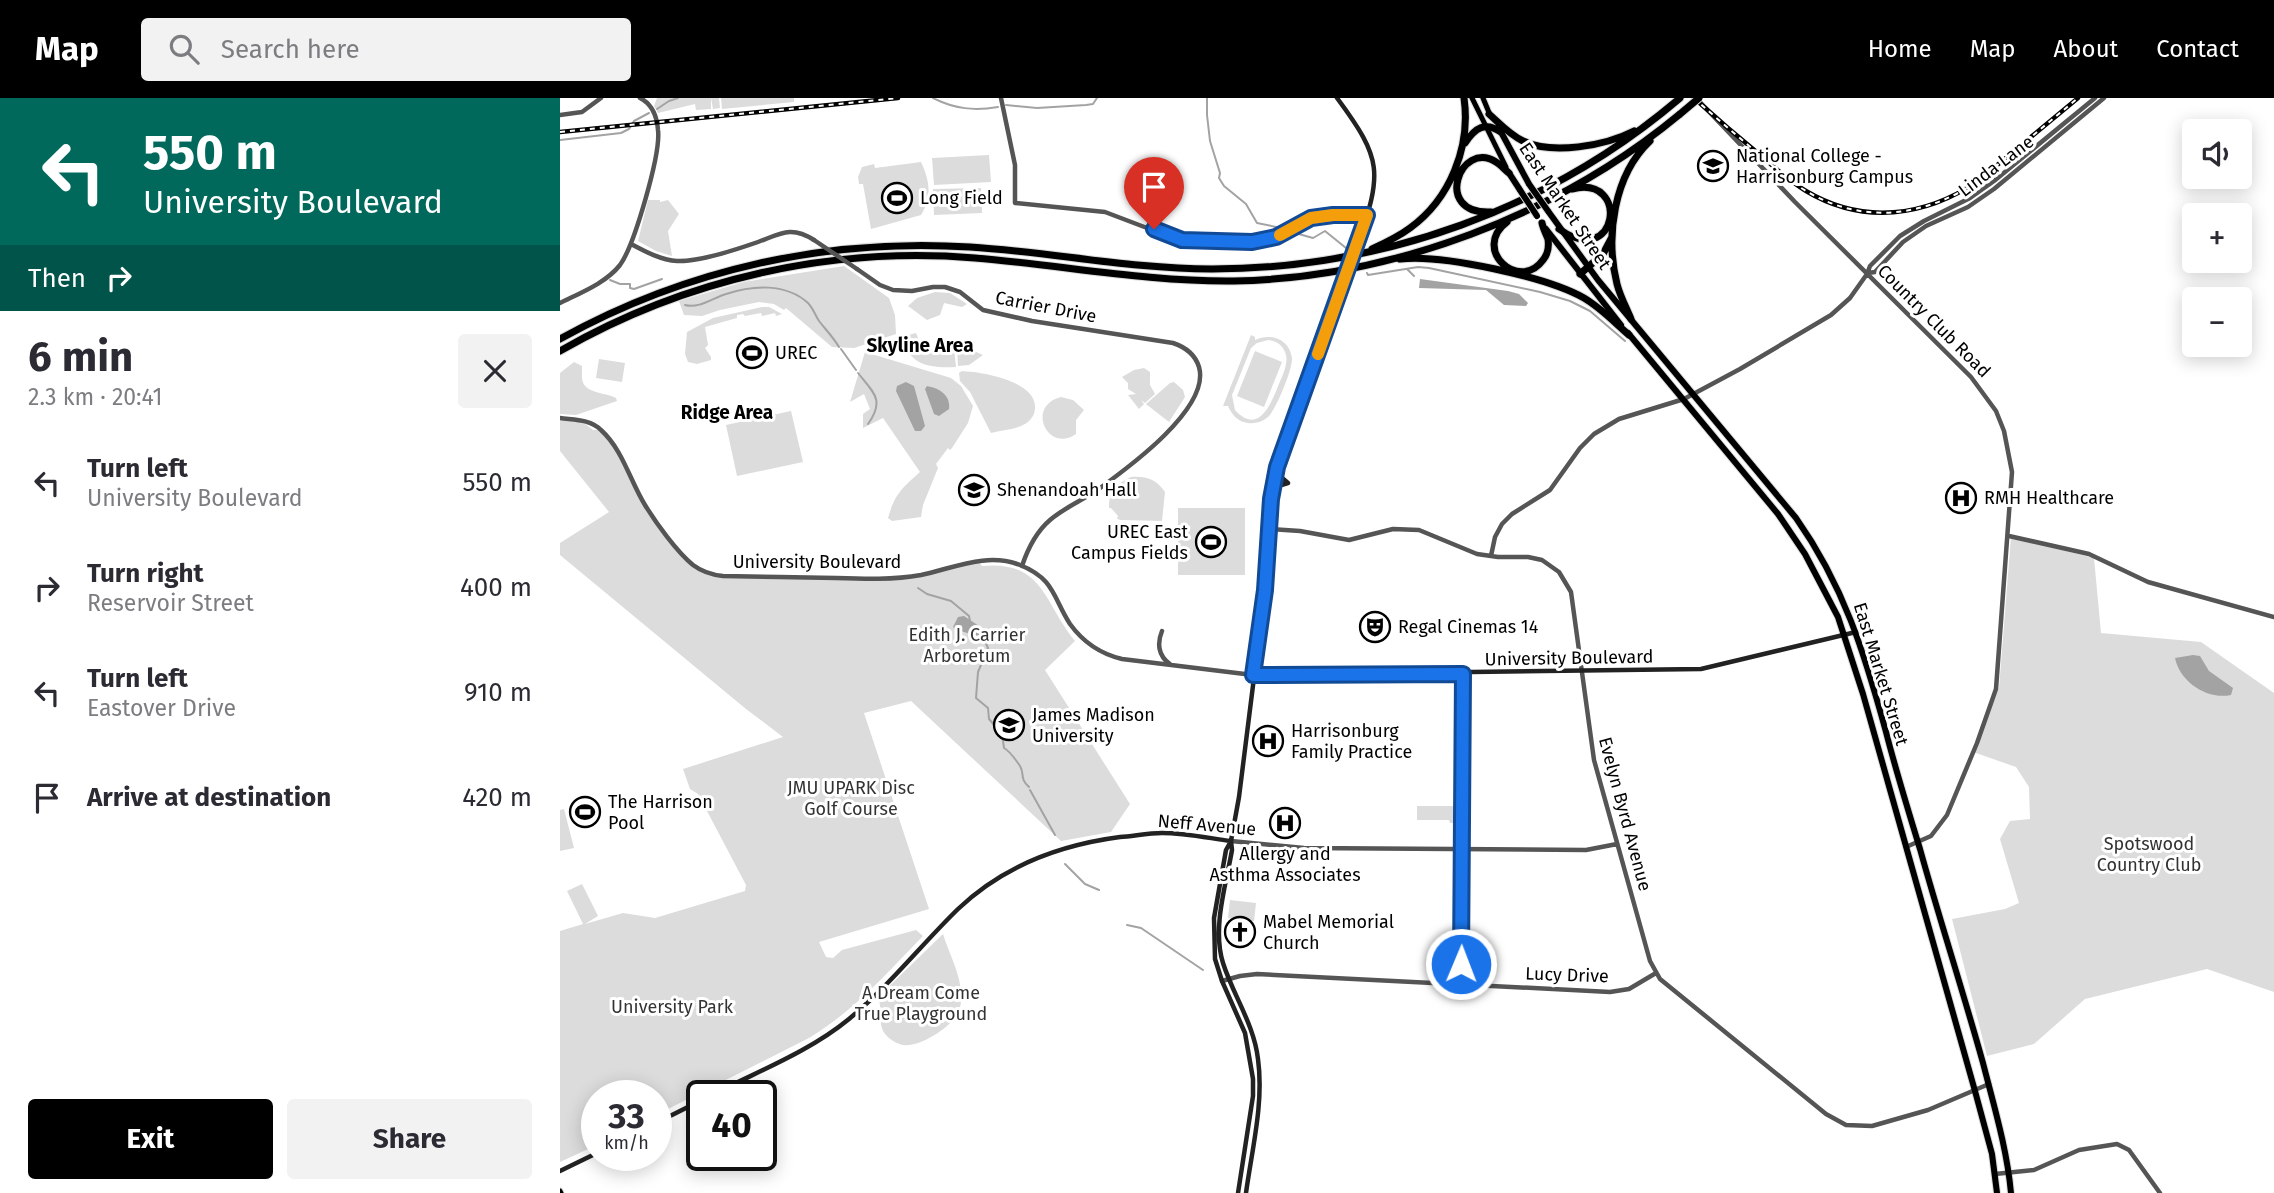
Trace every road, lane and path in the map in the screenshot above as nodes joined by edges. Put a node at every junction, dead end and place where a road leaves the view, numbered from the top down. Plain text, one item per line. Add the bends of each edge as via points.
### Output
1 (601, 98) edge
2 (640, 98) edge
3 (1000, 98) edge
4 (1337, 98) edge
5 (1464, 98) edge
6 (1472, 98) edge
7 (1483, 98) edge
8 (1680, 98) edge
9 (1697, 98) edge
10 (2095, 98) edge
11 (2104, 98) edge
12 (649, 100) edge
13 (1489, 114) junction
14 (1661, 114) junction
15 (560, 115) edge
16 (1678, 116) junction
17 (1484, 126) junction
18 (1501, 132) junction
19 (1463, 145) junction
20 (1509, 173) junction
21 (1565, 191) junction
22 (1499, 210) junction
23 (1521, 212) junction
24 (1357, 215) junction
25 (1367, 215) junction
26 (1539, 219) junction
27 (1365, 223) junction
28 (1559, 229) junction
29 (1614, 233) junction
30 (631, 244) junction
31 (1362, 253) junction
32 (1365, 265) junction
33 (1588, 268) junction
34 (1580, 274) junction
35 (1867, 274) junction
36 (560, 303) edge
37 (1631, 319) junction
38 (1629, 335) junction
39 (560, 339) edge
40 (560, 351) edge
41 (1693, 394) junction
42 (1684, 399) junction
43 (560, 418) edge
44 (1278, 462) junction
45 (1742, 470) junction
46 (1766, 482) junction
47 (1758, 489) junction
48 (1271, 499) junction
49 (1783, 503) junction
50 (1269, 529) junction
51 (2009, 536) junction
52 (1492, 556) junction
53 (1022, 566) junction
54 (2274, 617) edge
55 (1162, 631) dead end
56 (1856, 632) junction
57 (1844, 634) junction
58 (1171, 664) junction
59 (1581, 672) junction
60 (1463, 674) junction
61 (1253, 675) junction
62 (1869, 714) junction
63 (1871, 724) junction
64 (1884, 725) junction
65 (1901, 785) junction
66 (1231, 841) junction
67 (1918, 843) junction
68 (1617, 844) junction
69 (1906, 847) junction
70 (1462, 849) junction
71 (1656, 973) junction
72 (1230, 979) junction
73 (1222, 981) junction
74 (1461, 985) junction
75 (741, 1080) edge
76 (1989, 1084) junction
77 (1975, 1090) junction
78 (581, 1161) edge
79 (560, 1171) edge
80 (2008, 1173) junction
81 (1995, 1174) junction
82 (1238, 1193) edge
83 (1246, 1193) edge
84 (1997, 1193) edge
85 (2011, 1193) edge
86 (2160, 1193) edge

1 - 15 street via 582,112
2 - 12 street
3 - 24 street via 1015,165 1015,203 1105,212 1177,239 1208,243 1260,242 1311,218
4 - 25 main road via 1371,153 1375,186
5 - 19 highway
6 - 17 main road, East Market Street
7 - 13 main road, East Market Street
8 - 14 highway
9 - 16 highway, bridge
9 - 35 street, Country Club Road
10 - 35 street, Linda Lane via 1970,198 1900,236
11 - 35 street, Linda Lane via 1994,189 1926,226
12 - 30 street via 659,134
13 - 14 highway via 1522,141 1554,149 1614,139
13 - 18 main road, East Market Street
14 - 22 highway via 1589,164
16 - 21 highway
16 - 29 highway via 1644,146 1627,171 1617,199
17 - 18 highway
17 - 19 highway
17 - 20 main road, East Market Street
18 - 28 highway, East Market Street, bridge
19 - 31 highway via 1451,179 1423,218
20 - 22 highway via 1482,158 1468,163 1458,174 1459,198 1467,207 1480,212
20 - 26 highway, East Market Street, bridge
21 - 23 highway
21 - 28 highway via 1596,188 1608,201 1611,213 1606,229 1592,239 1575,239
22 - 31 highway via 1427,237
23 - 26 highway via 1500,228 1494,242 1496,256 1508,269 1527,271 1542,262 1548,240
23 - 32 highway via 1445,242
24 - 25 street
24 - 27 street
25 - 27 main road
26 - 34 highway, East Market Street
27 - 44 main road, bridge
28 - 33 highway, East Market Street
29 - 33 highway via 1603,254
29 - 37 highway via 1615,276
30 - 36 street via 616,270
30 - 53 street, Carrier Drive, bridge via 658,257 681,261 783,232 800,233 890,290 945,287 960,292 981,309 1186,349 1200,373 1198,390 1189,405 1168,432 1114,478 1048,522
31 - 39 highway via 1297,264 1213,269 1116,264 970,247 835,250 760,262 696,279
32 - 38 highway via 1434,260 1549,283 1591,302
32 - 40 highway via 1228,281 1127,276 949,256 836,260 694,291 629,316
33 - 34 highway
33 - 37 highway, East Market Street
34 - 38 highway, East Market Street
35 - 41 street, Linda Lane via 1837,312
35 - 51 street, Country Club Road via 1971,377 1996,411 2012,472
37 - 41 highway, East Market Street
38 - 42 highway, East Market Street
41 - 42 street, Linda Lane
41 - 46 highway, East Market Street
42 - 45 highway, East Market Street
42 - 52 street, Linda Lane via 1619,419 1594,434 1549,491 1503,522
43 - 53 street, University Boulevard via 580,420 601,430 673,543 693,565 711,574 883,579 992,559
44 - 48 main road
44 - 48 main road via 1279,475 1288,483 1276,488
45 - 46 highway via 1758,482
45 - 47 highway, East Market Street
46 - 49 highway, East Market Street
47 - 49 highway via 1767,489
47 - 57 highway, East Market Street via 1805,554
48 - 50 main road
49 - 56 highway, East Market Street via 1826,565
50 - 52 street, Evelyn Byrd Avenue via 1349,540 1412,528
50 - 61 main road
51 - 54 street via 2089,554 2144,581
51 - 67 street, Country Club Road via 1996,690 1947,816 1935,832
52 - 59 street, Evelyn Byrd Avenue via 1537,558 1561,574 1572,598
53 - 58 street, University Boulevard via 1048,584 1071,625 1088,643 1112,656
55 - 58 street via 1160,654
56 - 57 main road, University Boulevard
56 - 64 highway, East Market Street
57 - 59 main road, University Boulevard via 1701,669
57 - 62 highway, East Market Street
58 - 61 street, University Boulevard
59 - 60 main road, University Boulevard
59 - 68 street, Evelyn Byrd Avenue via 1592,753
60 - 61 main road, University Boulevard
60 - 70 street
61 - 66 main road
62 - 63 highway, East Market Street
62 - 64 highway
63 - 65 highway via 1881,730
63 - 69 highway, East Market Street
64 - 65 highway, East Market Street
65 - 67 highway, East Market Street
66 - 70 street, Neff Avenue via 1299,848
66 - 72 main road via 1219,932 1221,956
66 - 73 main road via 1213,929
66 - 75 main road, Neff Avenue via 1147,834 1073,845 1017,867 967,901 843,1024
67 - 69 street, Country Club Road
67 - 76 highway, East Market Street
68 - 70 street, Neff Avenue via 1586,850
68 - 71 street, Evelyn Byrd Avenue
69 - 77 highway, East Market Street
70 - 74 street
71 - 74 street, Lucy Drive via 1629,989 1613,992
71 - 77 street, Evelyn Byrd Avenue via 1842,1124 1876,1125
72 - 73 street, Lucy Drive
72 - 74 street, Lucy Drive via 1257,974
72 - 83 main road via 1254,1037 1259,1073
73 - 82 main road via 1241,1020 1252,1064 1253,1096
76 - 77 street, Evelyn Byrd Avenue
76 - 80 highway, East Market Street
77 - 81 highway, East Market Street
78 - 79 main road
80 - 81 street
80 - 85 highway, East Market Street
80 - 86 street via 2034,1170 2083,1149 2119,1145 2130,1150
81 - 84 highway, East Market Street

